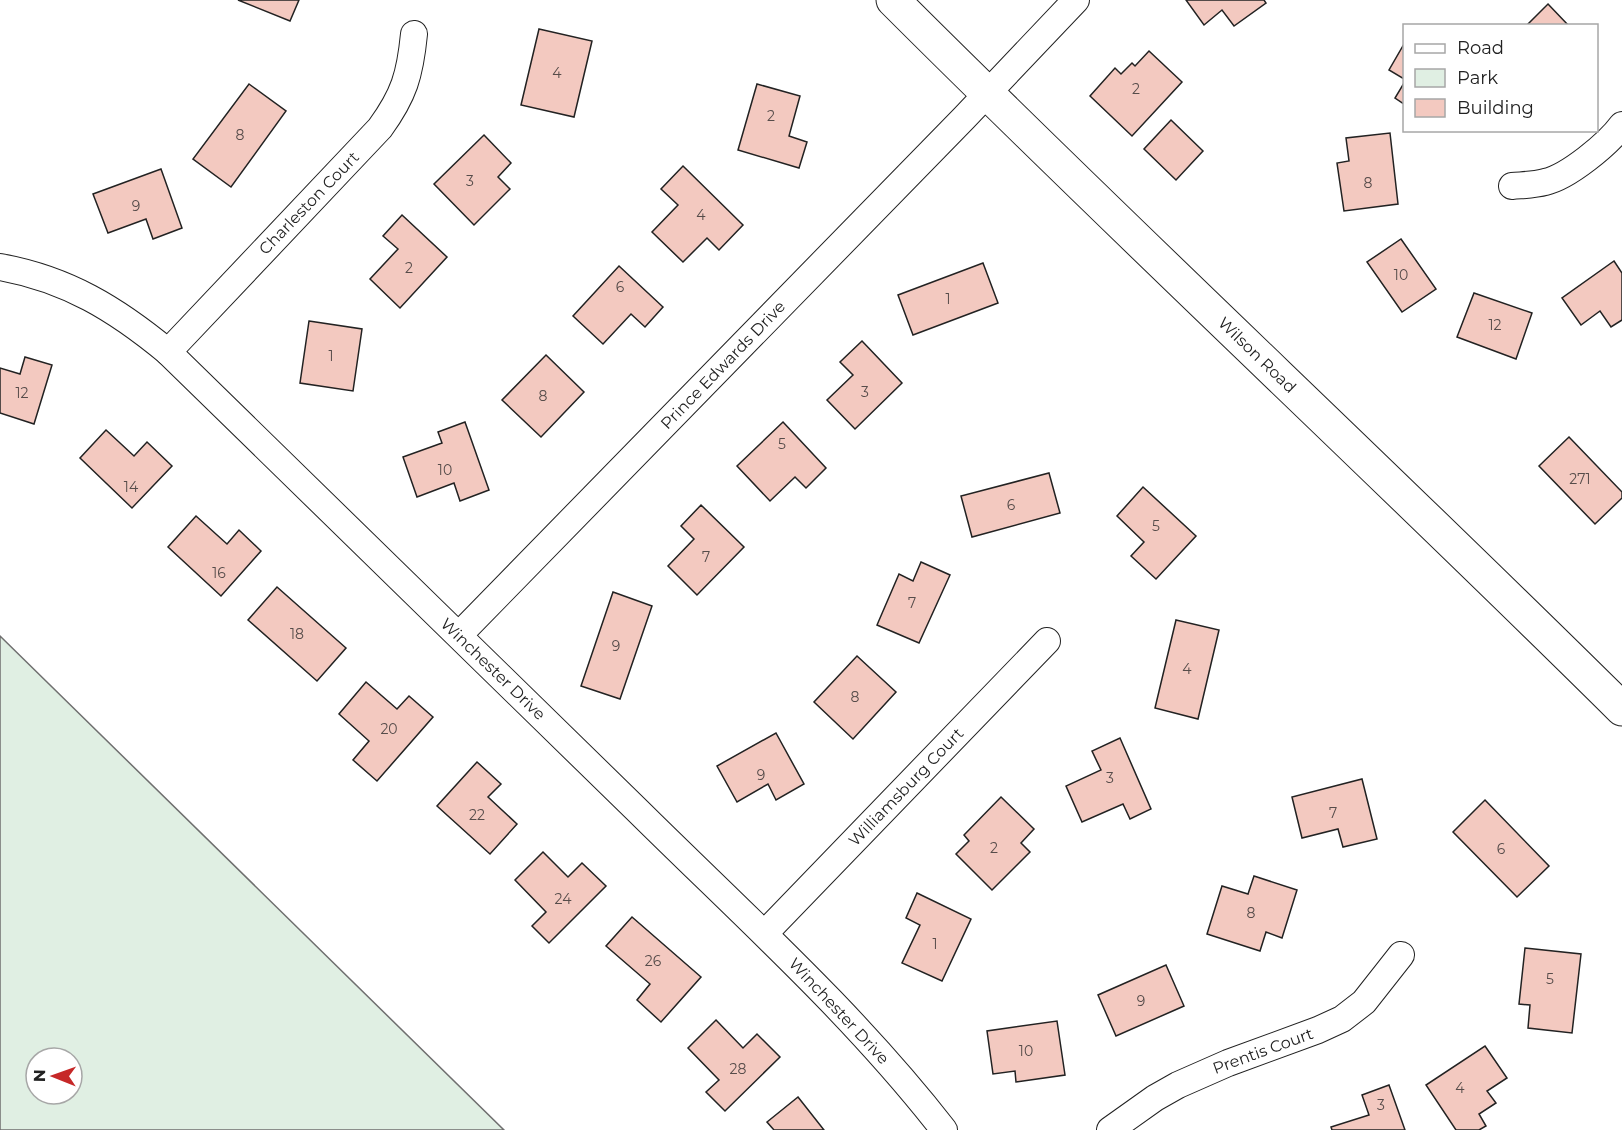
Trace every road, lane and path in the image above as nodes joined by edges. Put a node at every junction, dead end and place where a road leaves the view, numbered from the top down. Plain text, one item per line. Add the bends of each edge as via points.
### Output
1 (893, 0) edge
2 (1076, 0) edge
3 (414, 34) dead end
4 (987, 94) junction
5 (1622, 124) edge
6 (1512, 186) dead end
7 (0, 267) edge
8 (168, 352) junction
9 (459, 635) junction
10 (1047, 641) dead end
11 (1622, 709) edge
12 (765, 933) junction
13 (1401, 955) dead end
14 (944, 1130) edge
15 (1110, 1130) edge

1 - 4 street, Wilson Road
2 - 4 street, Prince Edwards Drive
3 - 8 street, Charleston Court via 405,86 380,128
4 - 9 street, Prince Edwards Drive
4 - 11 street, Wilson Road
5 - 6 street via 1571,170 1546,182
7 - 8 street, Winchester Drive via 82,293 133,324
8 - 9 street, Winchester Drive
9 - 12 street, Winchester Drive
10 - 12 street, Williamsburg Court
12 - 14 street, Winchester Drive via 856,1026
13 - 15 street, Prentis Court via 1364,1002 1342,1019 1178,1085

